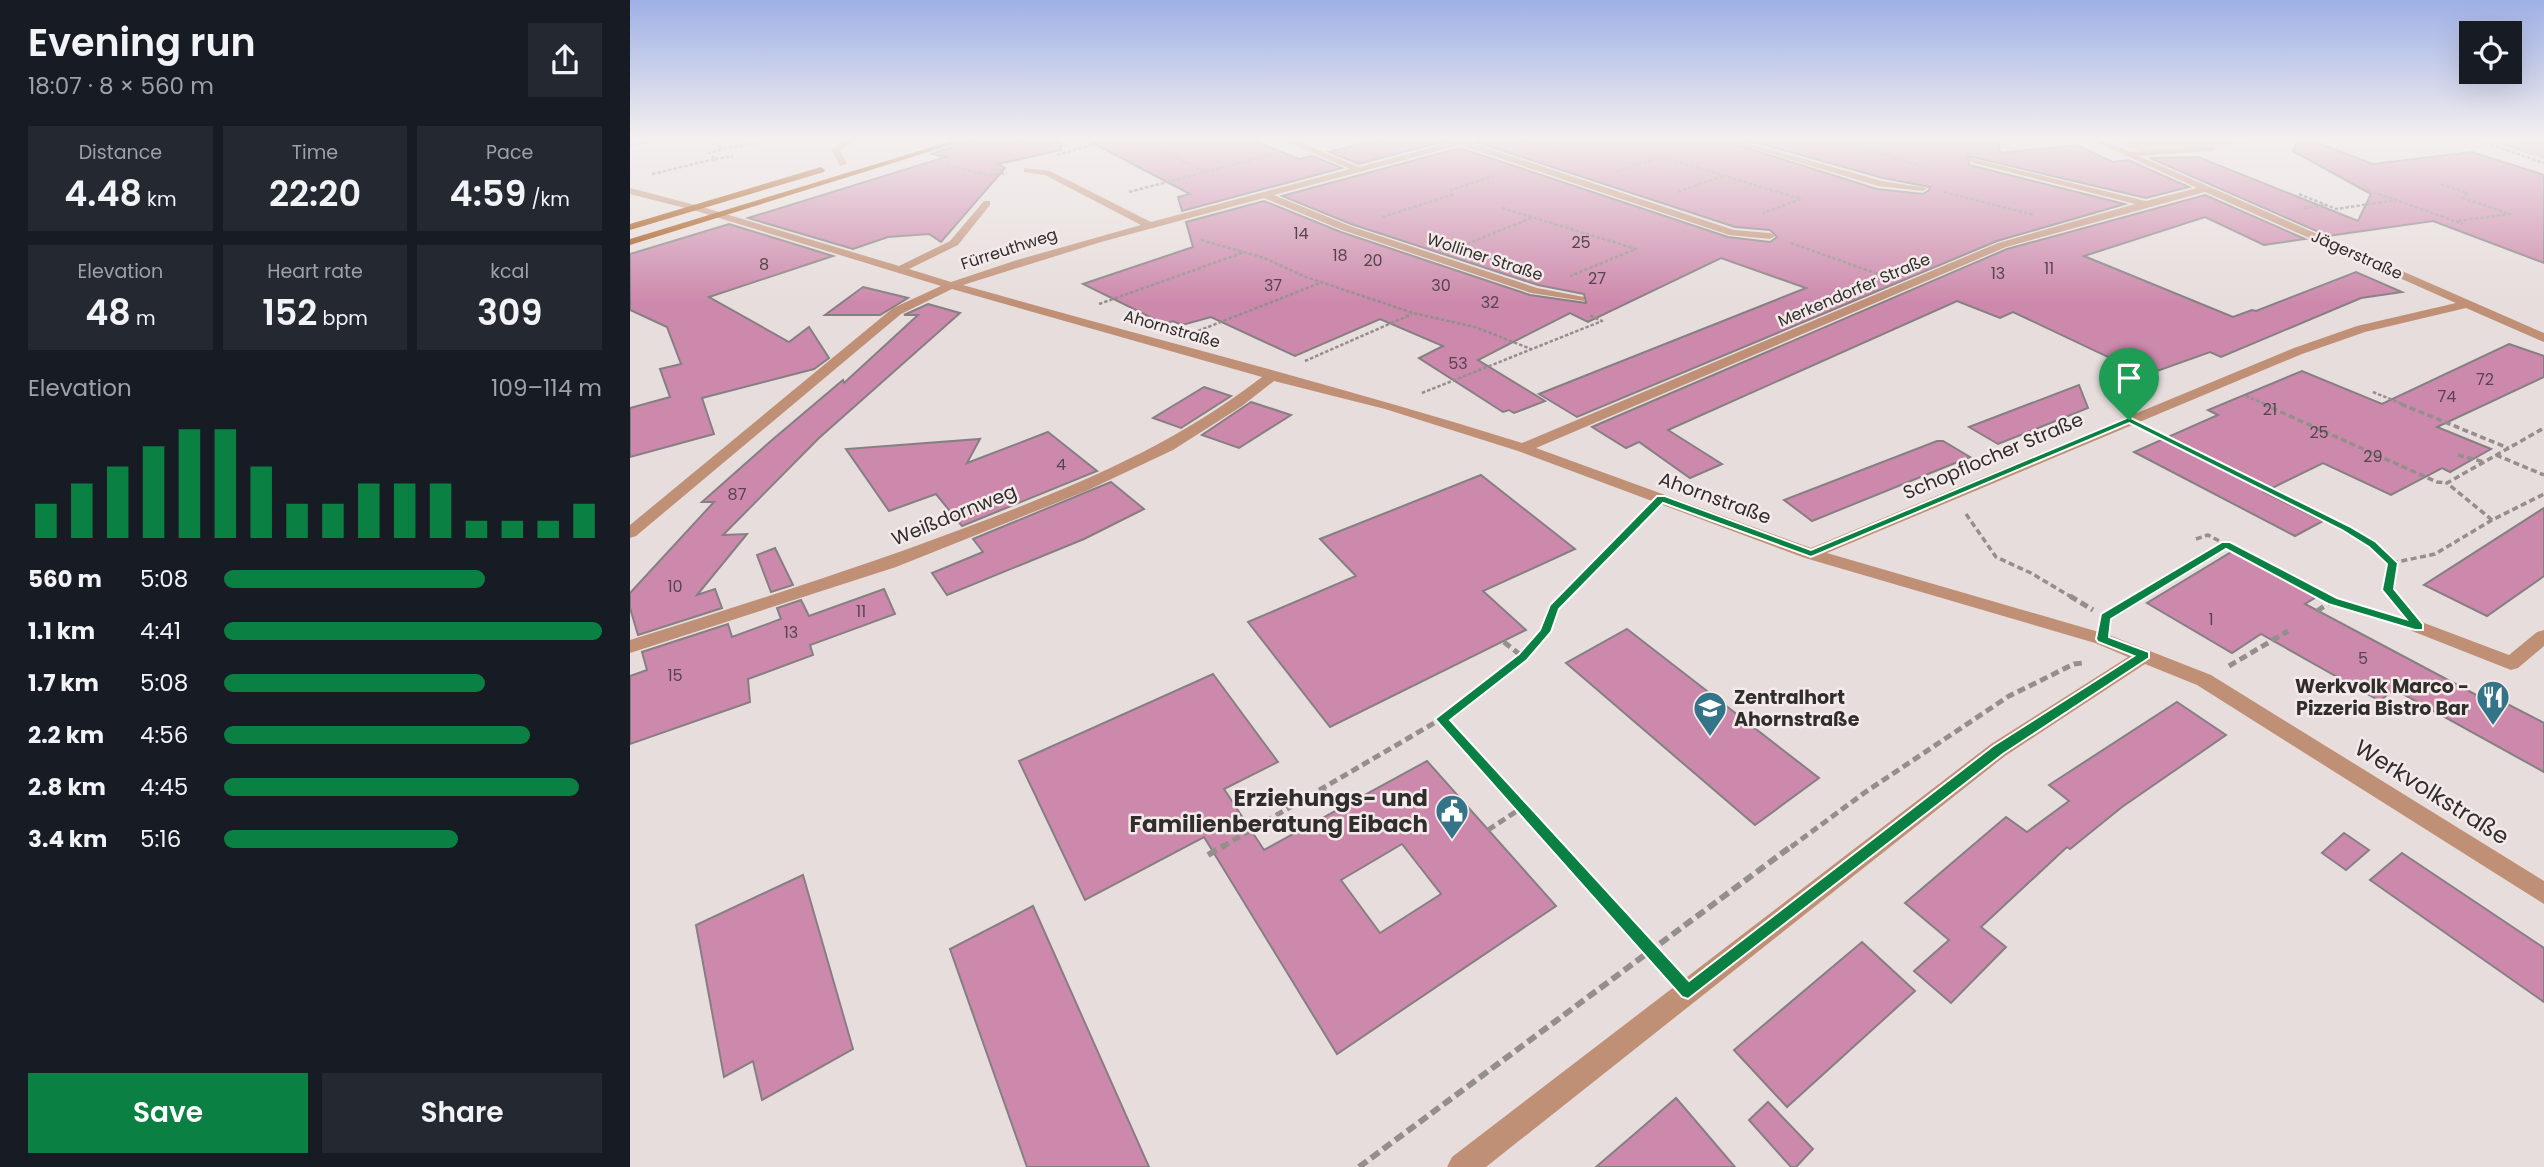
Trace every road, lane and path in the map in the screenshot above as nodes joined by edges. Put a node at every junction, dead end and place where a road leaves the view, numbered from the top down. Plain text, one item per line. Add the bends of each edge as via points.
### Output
1 (640, 193) edge
2 (744, 193) edge
3 (788, 193) edge
4 (1087, 193) edge
5 (1125, 193) edge
6 (1451, 193) edge
7 (1610, 193) edge
8 (1673, 193) edge
9 (1782, 193) edge
10 (1953, 193) edge
11 (2103, 193) edge
12 (2188, 193) edge
13 (2216, 193) edge
14 (2378, 193) edge
15 (2467, 193) edge
16 (1264, 194) joint
17 (2299, 194) dead end
18 (1100, 200) junction
19 (2397, 200) junction
20 (987, 203) dead end
21 (1642, 204) junction
22 (2144, 204) junction
23 (696, 208) junction
24 (1502, 208) dead end
25 (718, 215) junction
26 (1532, 217) junction
27 (2456, 222) junction
28 (2463, 224) dead end
29 (1150, 225) junction
30 (2067, 225) junction
31 (630, 227) edge
32 (1346, 228) junction
33 (1721, 229) junction
34 (1770, 236) joint
35 (1201, 240) dead end
36 (630, 242) edge
37 (1243, 253) junction
38 (1433, 257) junction
39 (901, 270) junction
40 (1322, 282) junction
41 (1905, 284) junction
42 (953, 286) junction
43 (1535, 291) junction
44 (1580, 299) joint
45 (2469, 304) junction
46 (1413, 313) junction
47 (1062, 316) junction
48 (2544, 338) edge
49 (1165, 345) junction
50 (1531, 349) junction
51 (1272, 376) junction
52 (2218, 384) junction
53 (2373, 393) dead end
54 (1390, 406) junction
55 (2129, 420) junction
56 (2544, 428) edge
57 (1523, 447) junction
58 (2509, 448) junction
59 (2458, 455) dead end
60 (2496, 455) junction
61 (2484, 462) junction
62 (2544, 475) edge
63 (2448, 483) junction
64 (1951, 494) junction
65 (2544, 494) edge
66 (1661, 499) junction
67 (2492, 520) junction
68 (630, 533) edge
69 (2196, 540) dead end
70 (2226, 545) junction
71 (1811, 554) junction
72 (2392, 563) junction
73 (2332, 601) junction
74 (2317, 611) dead end
75 (2106, 617) junction
76 (2419, 627) junction
77 (2288, 631) dead end
78 (2544, 636) edge
79 (2102, 639) junction
80 (1504, 642) dead end
81 (630, 647) edge
82 (2145, 655) junction
83 (1523, 657) junction
84 (2097, 661) dead end
85 (2204, 680) junction
86 (1441, 719) junction
87 (1323, 790) junction
88 (1339, 809) dead end
89 (1520, 809) junction
90 (1488, 830) dead end
91 (1208, 855) dead end
92 (2544, 894) edge
93 (1650, 952) junction
94 (1688, 992) junction
95 (1359, 1167) edge
96 (1462, 1167) edge

1 - 23 street, Ahornstraße
2 - 23 main road
3 - 25 main road
4 - 18 street
5 - 18 path
6 - 32 path
7 - 21 street
8 - 21 path
9 - 33 path via 1801,199
10 - 30 path
11 - 22 street
12 - 22 street, Merkendorfer Straße
13 - 45 street, Jägerstraße
14 - 19 path
15 - 27 path via 2463,198 2510,214
16 - 29 street, Fürreuthweg
16 - 32 street, Wolliner Straße
17 - 19 path via 2336,209
18 - 29 street
19 - 27 path
20 - 39 street via 954,243
21 - 33 street
22 - 30 street, Merkendorfer Straße
23 - 25 street, Ahornstraße
23 - 31 main road
24 - 26 path
25 - 36 main road
25 - 39 street, Ahornstraße
26 - 38 path
26 - 43 path via 1636,249
27 - 28 path
29 - 42 street, Fürreuthweg
30 - 41 street, Merkendorfer Straße
32 - 38 street, Wolliner Straße
33 - 34 street
34 - 41 path
35 - 37 path
37 - 40 path
37 - 47 path, Ahornstraße
38 - 43 street, Wolliner Straße
39 - 42 street, Ahornstraße
40 - 46 path
40 - 49 path
41 - 57 street, Merkendorfer Straße
42 - 47 street, Ahornstraße
42 - 68 street, Fürreuthweg via 897,311
43 - 44 street, Wolliner Straße
44 - 50 path via 1580,311 1602,321
45 - 48 street, Jägerstraße
45 - 52 street, Schopflocher Straße via 2361,330
46 - 50 path via 1475,327
46 - 51 path
47 - 49 street, Ahornstraße
49 - 51 street, Ahornstraße
50 - 54 path
51 - 54 street, Ahornstraße
51 - 81 street, Weißdornweg via 1168,447 1081,488 890,563
52 - 55 street, Schopflocher Straße
52 - 63 path
53 - 58 path
54 - 57 street, Ahornstraße
55 - 64 street, Schopflocher Straße
55 - 72 path via 2346,528 2373,544
56 - 58 path
57 - 66 street, Ahornstraße
58 - 60 path
59 - 61 path
60 - 61 path
60 - 62 path
61 - 63 path
63 - 67 path
64 - 71 street, Schopflocher Straße
64 - 75 path via 1996,556
65 - 67 path
66 - 71 street, Ahornstraße
66 - 83 path via 1554,607 1545,632
67 - 72 path via 2435,554
69 - 70 path via 2208,535
70 - 73 path
70 - 75 path
71 - 79 street, Ahornstraße
72 - 76 path via 2388,590
73 - 74 path
73 - 76 path
75 - 79 path
76 - 78 street via 2511,663
77 - 85 path
79 - 82 street, Ahornstraße
80 - 83 path
82 - 85 street, Werkvolkstraße
82 - 94 street via 1998,750
83 - 86 path
84 - 93 path via 2074,664 2009,696 1864,793
85 - 92 street, Werkvolkstraße
86 - 87 path
86 - 89 path
87 - 88 path
87 - 91 path
89 - 90 path
89 - 93 path
93 - 94 path
93 - 95 path
94 - 96 street

